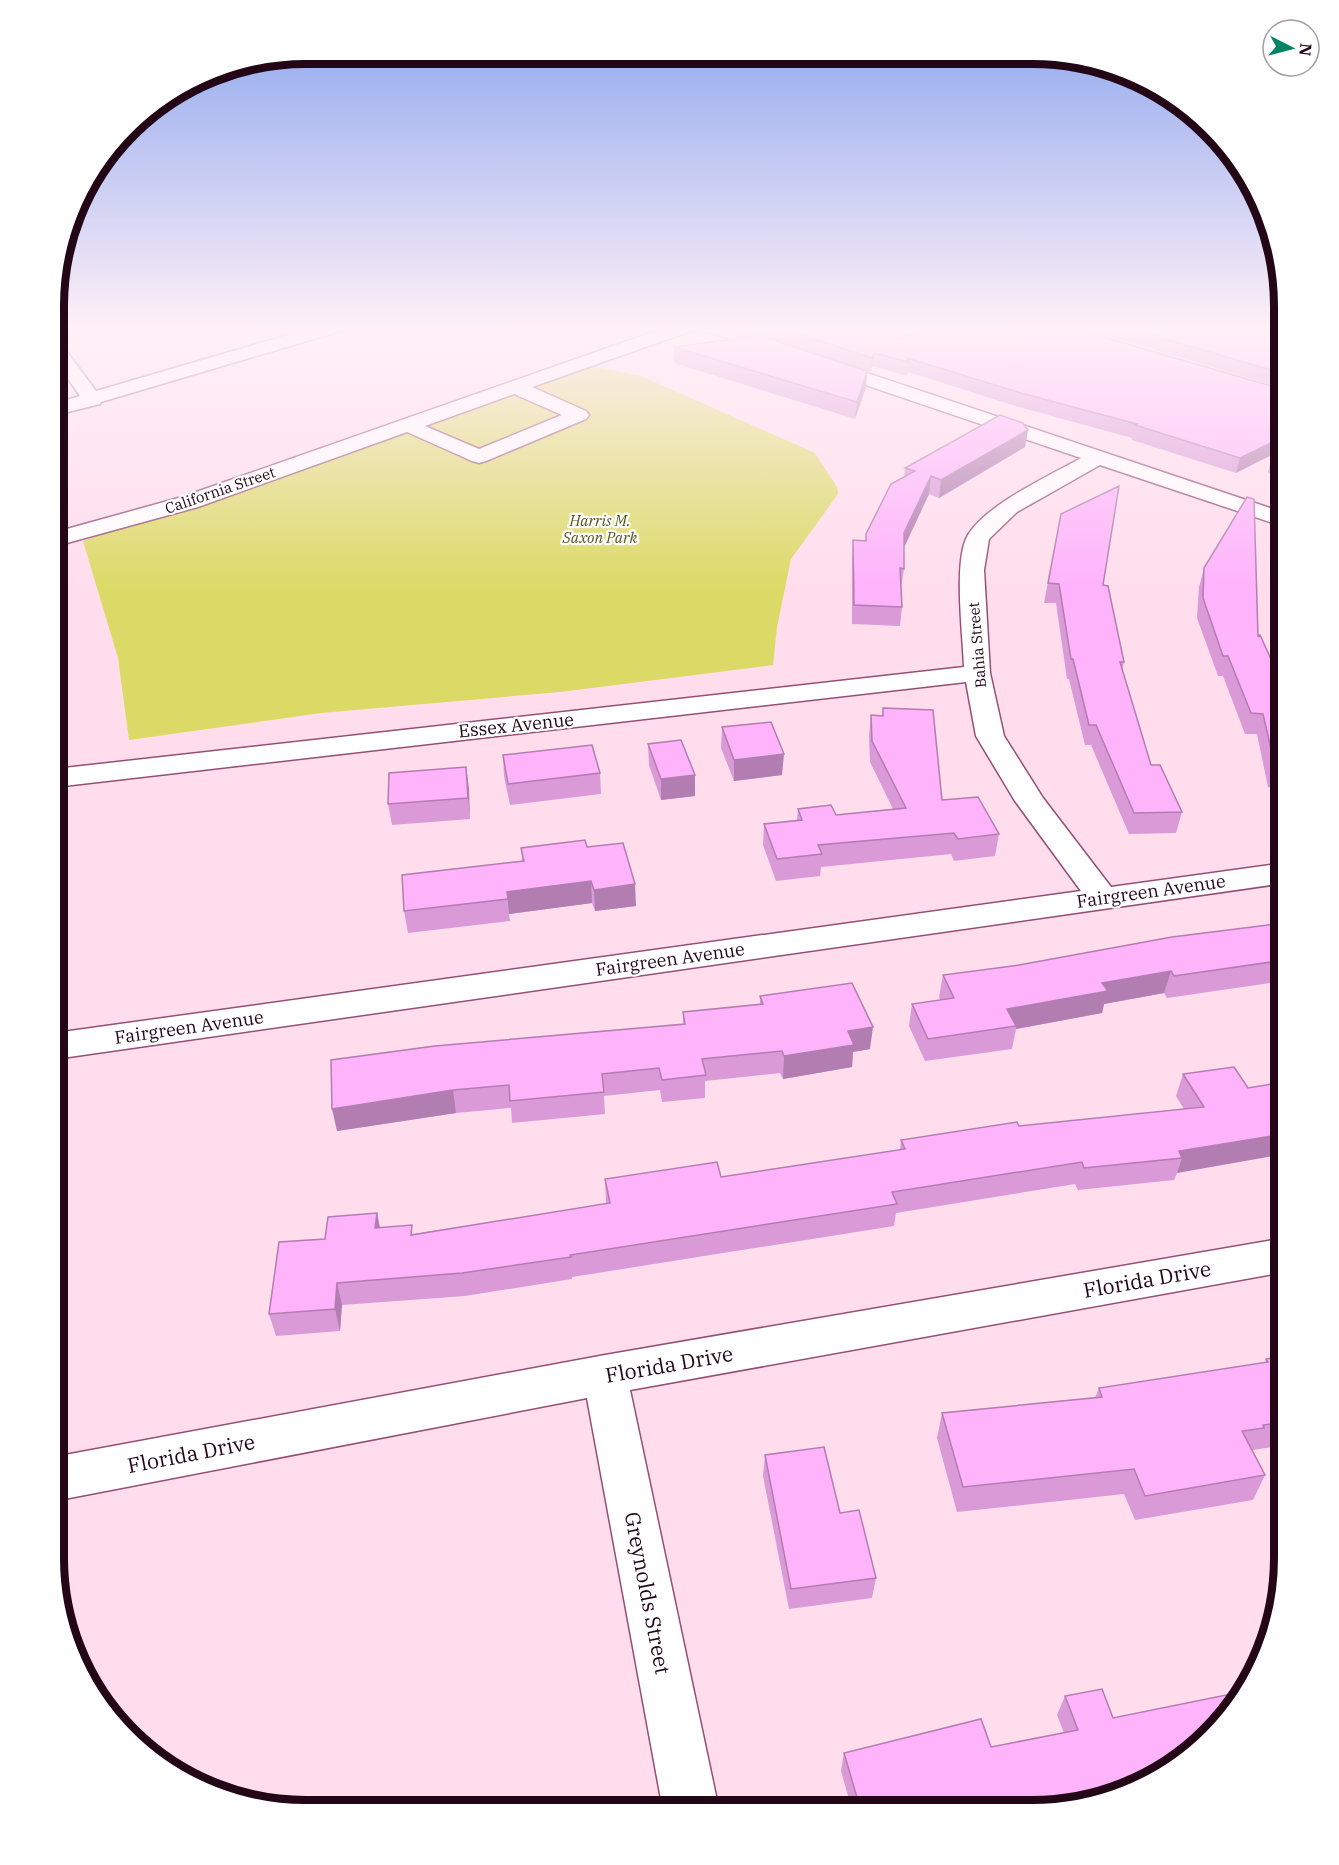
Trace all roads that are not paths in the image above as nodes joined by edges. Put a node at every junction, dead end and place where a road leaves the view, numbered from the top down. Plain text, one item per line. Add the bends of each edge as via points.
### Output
1 (441, 413) edge
2 (575, 413) edge
3 (967, 413) edge
4 (407, 425) junction
5 (1098, 457) junction
6 (1274, 516) edge
7 (64, 537) edge
8 (977, 674) junction
9 (64, 777) edge
10 (1274, 874) edge
11 (1102, 897) junction
12 (64, 1045) edge
13 (1274, 1257) edge
14 (605, 1375) junction
15 (64, 1477) edge
16 (689, 1800) edge

1 - 4 street, California Street
2 - 4 street via 579,415 479,457
3 - 5 street
4 - 7 street, California Street via 190,502
5 - 6 street
5 - 8 street, Bahia Street via 1009,507 978,537 972,570
8 - 9 street, Essex Avenue
8 - 11 street, Bahia Street via 990,736 1030,801
10 - 11 street, Fairgreen Avenue
11 - 12 street, Fairgreen Avenue
13 - 14 street, Florida Drive
14 - 15 street, Florida Drive
14 - 16 street, Greynolds Street

